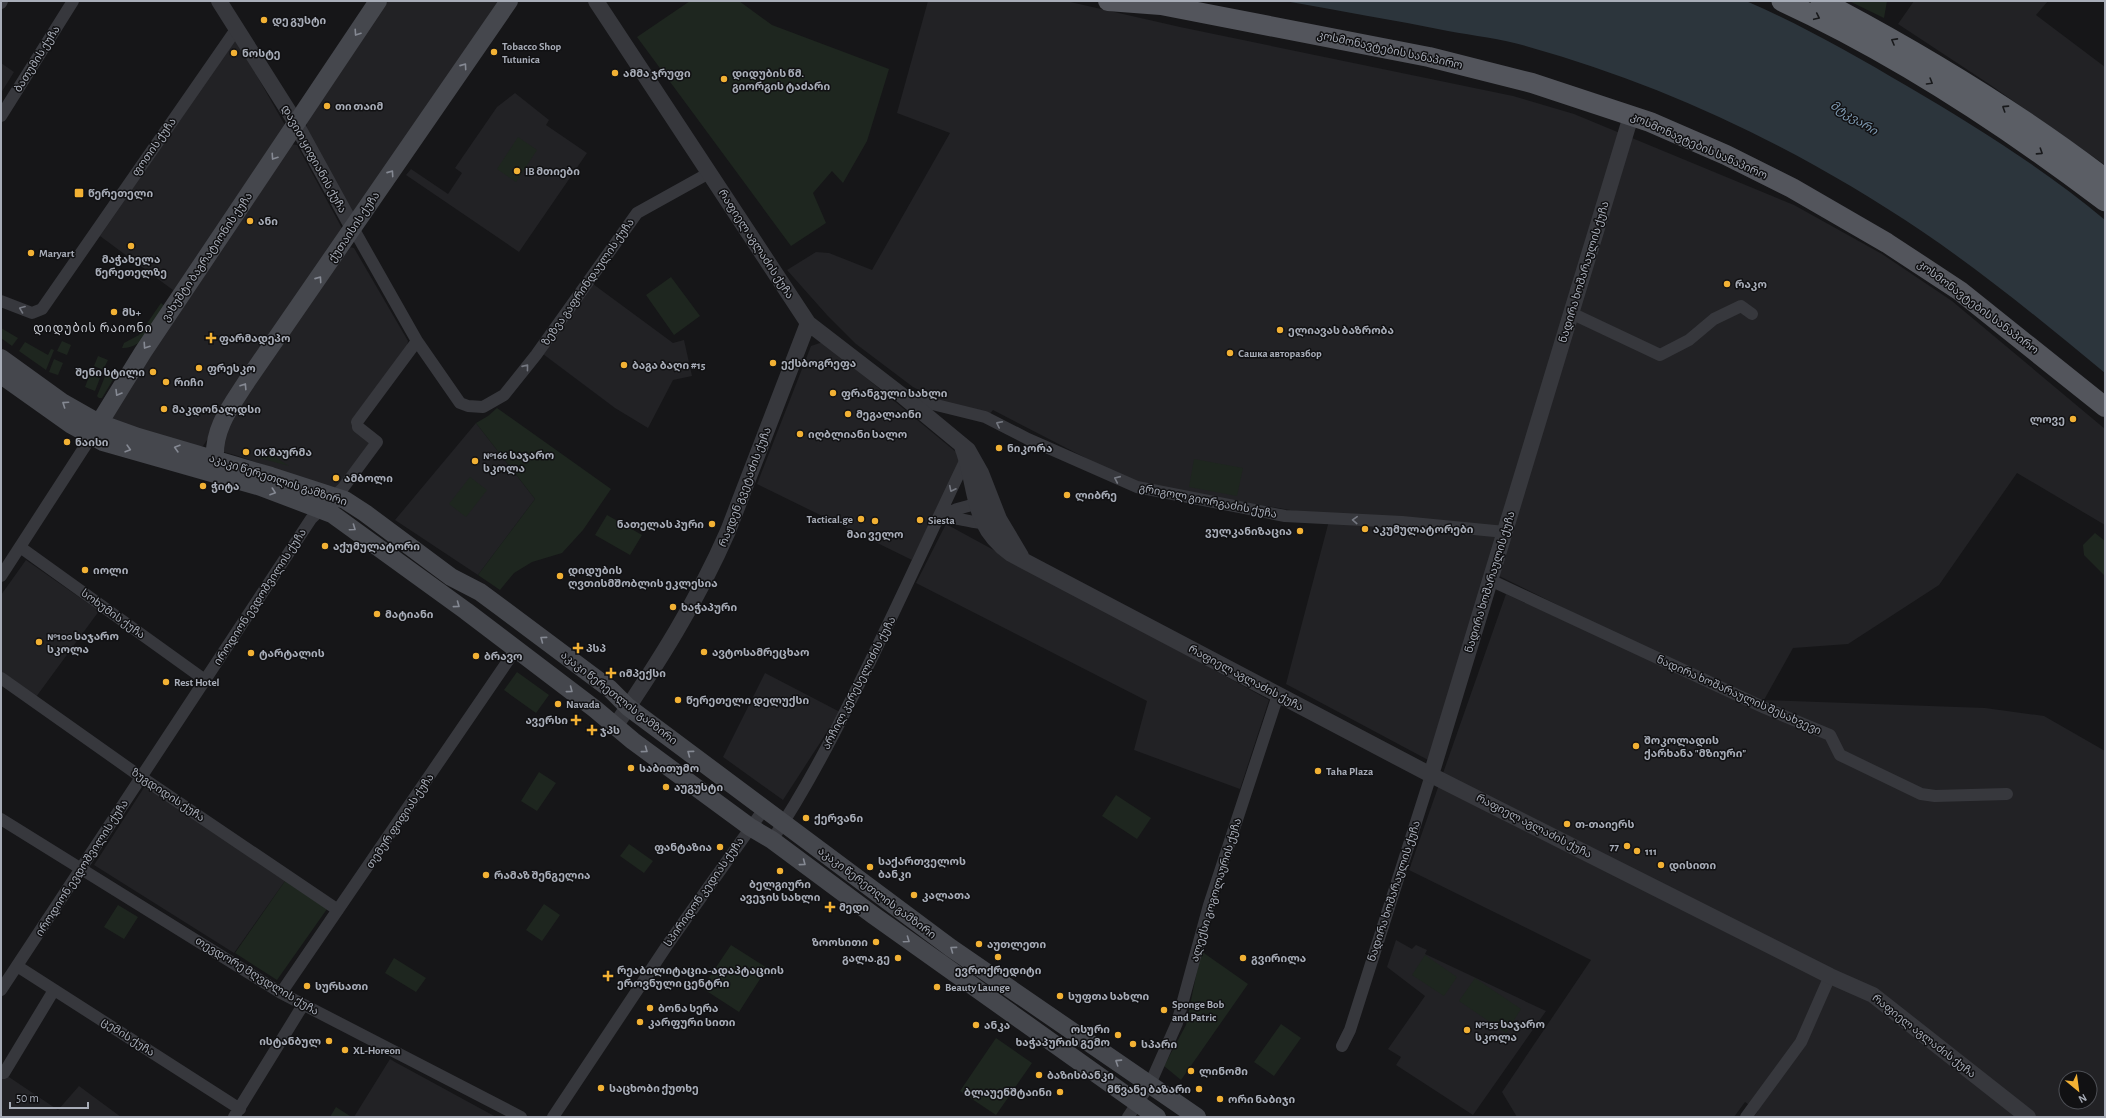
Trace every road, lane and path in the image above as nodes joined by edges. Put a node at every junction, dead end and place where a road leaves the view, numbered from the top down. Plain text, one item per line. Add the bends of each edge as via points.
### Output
1 (73, 1) edge
2 (219, 1) edge
3 (378, 1) edge
4 (509, 1) edge
5 (596, 1) edge
6 (1108, 1) edge
7 (1782, 1) edge
8 (1821, 1) edge
9 (1156, 3) edge
10 (237, 28) junction
11 (1, 116) edge
12 (1631, 116) junction
13 (295, 124) junction
14 (709, 173) junction
15 (2105, 180) edge
16 (2105, 201) edge
17 (353, 228) junction
18 (1, 301) edge
19 (1571, 313) junction
20 (1752, 314) dead end
21 (808, 323) junction
22 (418, 341) junction
23 (1, 358) edge
24 (1, 375) edge
25 (501, 397) joint
26 (904, 397) junction
27 (2105, 407) edge
28 (95, 430) junction
29 (964, 451) junction
30 (214, 459) junction
31 (334, 496) junction
32 (984, 502) junction
33 (319, 509) junction
34 (999, 519) junction
35 (937, 520) junction
36 (983, 524) junction
37 (1505, 532) junction
38 (20, 547) junction
39 (1024, 561) junction
40 (1, 576) edge
41 (1490, 580) junction
42 (516, 649) junction
43 (1, 678) edge
44 (206, 680) junction
45 (1278, 695) junction
46 (628, 707) junction
47 (616, 725) junction
48 (1431, 774) junction
49 (141, 778) junction
50 (2007, 794) dead end
51 (764, 809) junction
52 (1, 819) edge
53 (783, 823) junction
54 (750, 827) junction
55 (772, 840) junction
56 (81, 869) junction
57 (338, 910) junction
58 (17, 966) junction
59 (1830, 976) junction
60 (1, 990) edge
61 (54, 990) junction
62 (281, 993) junction
63 (303, 1005) junction
64 (1342, 1046) dead end
65 (4, 1073) dead end
66 (1150, 1084) junction
67 (1132, 1110) edge
68 (237, 1113) edge
69 (521, 1117) edge
70 (553, 1117) edge
71 (1157, 1117) edge
72 (1197, 1117) edge
73 (1746, 1117) edge
74 (2028, 1117) edge

1 - 11 street, ბათუმის ქუჩა
2 - 10 street, დავით ყიფიანის ქუჩა
3 -> 13 main road, ვახუშტი ბაგრატიონის ქუჩა
17 -> 4 main road, ქუთაისის ქუჩა
5 - 14 street, რაფიელ აგლაძის ქუჩა
6 - 9 main road, კოსმონავტების სანაპირო
7 -> 16 highway via 1824,20 1955,97 2049,158
15 -> 8 highway via 2055,141 1946,70
9 - 12 main road, კოსმონავტების სანაპირო via 1470,66 1532,83
10 - 13 street, დავით ყიფიანის ქუჩა
10 -> 18 street, ფოთის ქუჩა via 42,309 32,313
12 - 19 street, ნადირა ხოშარაულის ქუჩა
12 - 27 main road, კოსმონავტების სანაპირო via 1726,155 1792,188 1887,243 1960,291
13 - 17 street, დავით ყიფიანის ქუჩა
13 -> 28 main road, ვახუშტი ბაგრატიონის ქუჩა via 143,352
14 - 21 street, რაფიელ აგლაძის ქუჩა
25 -> 14 street, ზეზვა გაფრინდაულის ქუჩა via 536,355 632,219 648,206
17 - 22 street, დავით ყიფიანის ქუჩა
30 -> 17 main road, ქუთაისის ქუჩა via 219,426 247,381
19 - 20 street via 1660,355 1689,340 1714,319 1741,306
19 - 37 street, ნადირა ხოშარაულის ქუჩა
21 - 26 street, რაფიელ აგლაძის ქუჩა
21 - 46 street, რაჟდენ გვეტაძის ქუჩა via 714,562 655,668
22 - 25 street, დავით ყიფიანის ქუჩა via 460,403 482,407
22 - 31 street, იროდიონ ევდოშვილის ქუჩა via 357,422 358,427 377,442 343,488
28 -> 23 main road, აკაკი წერეთლის გამზირი via 62,402
24 - 28 main road, აკაკი წერეთლის გამზირი via 60,418
26 - 29 street, რაფიელ აგლაძის ქუჩა
37 -> 26 street, გრიგოლ გიორგაძის ქუჩა via 1402,522 1285,516 1137,487 985,417
30 -> 28 main road, აკაკი წერეთლის გამზირი via 138,437
28 -> 33 main road, აკაკი წერეთლის გამზირი via 125,449 261,487
28 - 38 street, ვახუშტი ბაგრატიონის ქუჩა
29 - 32 street, რაფიელ აგლაძის ქუჩა
29 -> 35 street, არჩილ კერესელიძის ქუჩა
30 - 31 main road, აკაკი წერეთლის გამზირი
31 - 33 street, იროდიონ ევდოშვილის ქუჩა
46 -> 31 main road, აკაკი წერეთლის გამზირი via 610,689 480,592 451,577 365,513
32 - 34 street, რაფიელ აგლაძის ქუჩა
32 - 35 street via 946,513
32 - 36 street, რაფიელ აგლაძის ქუჩა
33 -> 42 main road, აკაკი წერეთლის გამზირი via 332,514 352,528
33 - 44 street, იროდიონ ევდოშვილის ქუჩა
34 - 36 street
34 - 39 street, რაფიელ აგლაძის ქუჩა
35 - 36 street via 954,517
35 - 53 street, არჩილ კერესელიძის ქუჩა via 878,648 812,777
36 - 39 street, რაფიელ აგლაძის ქუჩა via 994,540
37 - 41 street, ნადირა ხოშარაულის ქუჩა
38 - 40 street, ვახუშტი ბაგრატიონის ქუჩა
38 - 44 street, სოხუმის ქუჩა
39 - 45 street, რაფიელ აგლაძის ქუჩა
41 - 48 street, ნადირა ხოშარაულის ქუჩა
41 - 50 street, ნადირა ხოშარაულის შესახვევი via 1765,708 1830,735 1840,755 1921,794
42 -> 47 main road, აკაკი წერეთლის გამზირი
42 - 57 street, თემურ ფიფიას ქუჩა
43 - 49 street, ზუგდიდის ქუჩა
44 - 49 street, იროდიონ ევდოშვილის ქუჩა
45 - 48 street, რაფიელ აგლაძის ქუჩა
45 - 66 street, ალექსი გოგოლაურის ქუჩა via 1209,905 1177,1023
46 - 47 street, რაჟდენ გვეტაძის ქუჩა
51 -> 46 main road, აკაკი წერეთლის გამზირი
47 -> 54 main road, აკაკი წერეთლის გამზირი via 633,741
48 - 59 street, რაფიელ აგლაძის ქუჩა
48 - 64 street, ნადირა ხოშარაულის ქუჩა via 1352,1023
49 - 56 street, იროდიონ ევდოშვილის ქუჩა
49 - 57 street, ზუგდიდის ქუჩა
51 - 53 main road, აკაკი წერეთლის გამზირი
51 - 54 street, სპირიდონ კედიას ქუჩა
52 - 56 street, თევდორე მღვდლის ქუჩა
53 - 55 street, არჩილ კერესელიძის ქუჩა
66 -> 53 main road, აკაკი წერეთლის გამზირი via 951,948
54 - 55 main road, აკაკი წერეთლის გამზირი
54 - 70 street, სპირიდონ კედიას ქუჩა via 668,944
55 -> 67 main road, აკაკი წერეთლის გამზირი
56 - 58 street, იროდიონ ევდოშვილის ქუჩა
56 - 62 street, თევდორე მღვდლის ქუჩა
57 - 62 street, თემურ ფიფიას ქუჩა
58 - 60 street, იროდიონ ევდოშვილის ქუჩა
58 - 61 street, ცემის ქუჩა
59 - 73 street via 1801,1042
59 - 74 street, რაფიელ აგლაძის ქუჩა via 1873,995
61 - 65 street
61 - 68 street, ცემის ქუჩა
62 - 63 street, თევდორე მღვდლის ქუჩა
63 - 68 street
63 - 69 street, თევდორე მღვდლის ქუჩა
66 - 67 street, ალექსი გოგოლაურის ქუჩა
66 - 72 main road, აკაკი წერეთლის გამზირი
67 - 71 main road, აკაკი წერეთლის გამზირი

